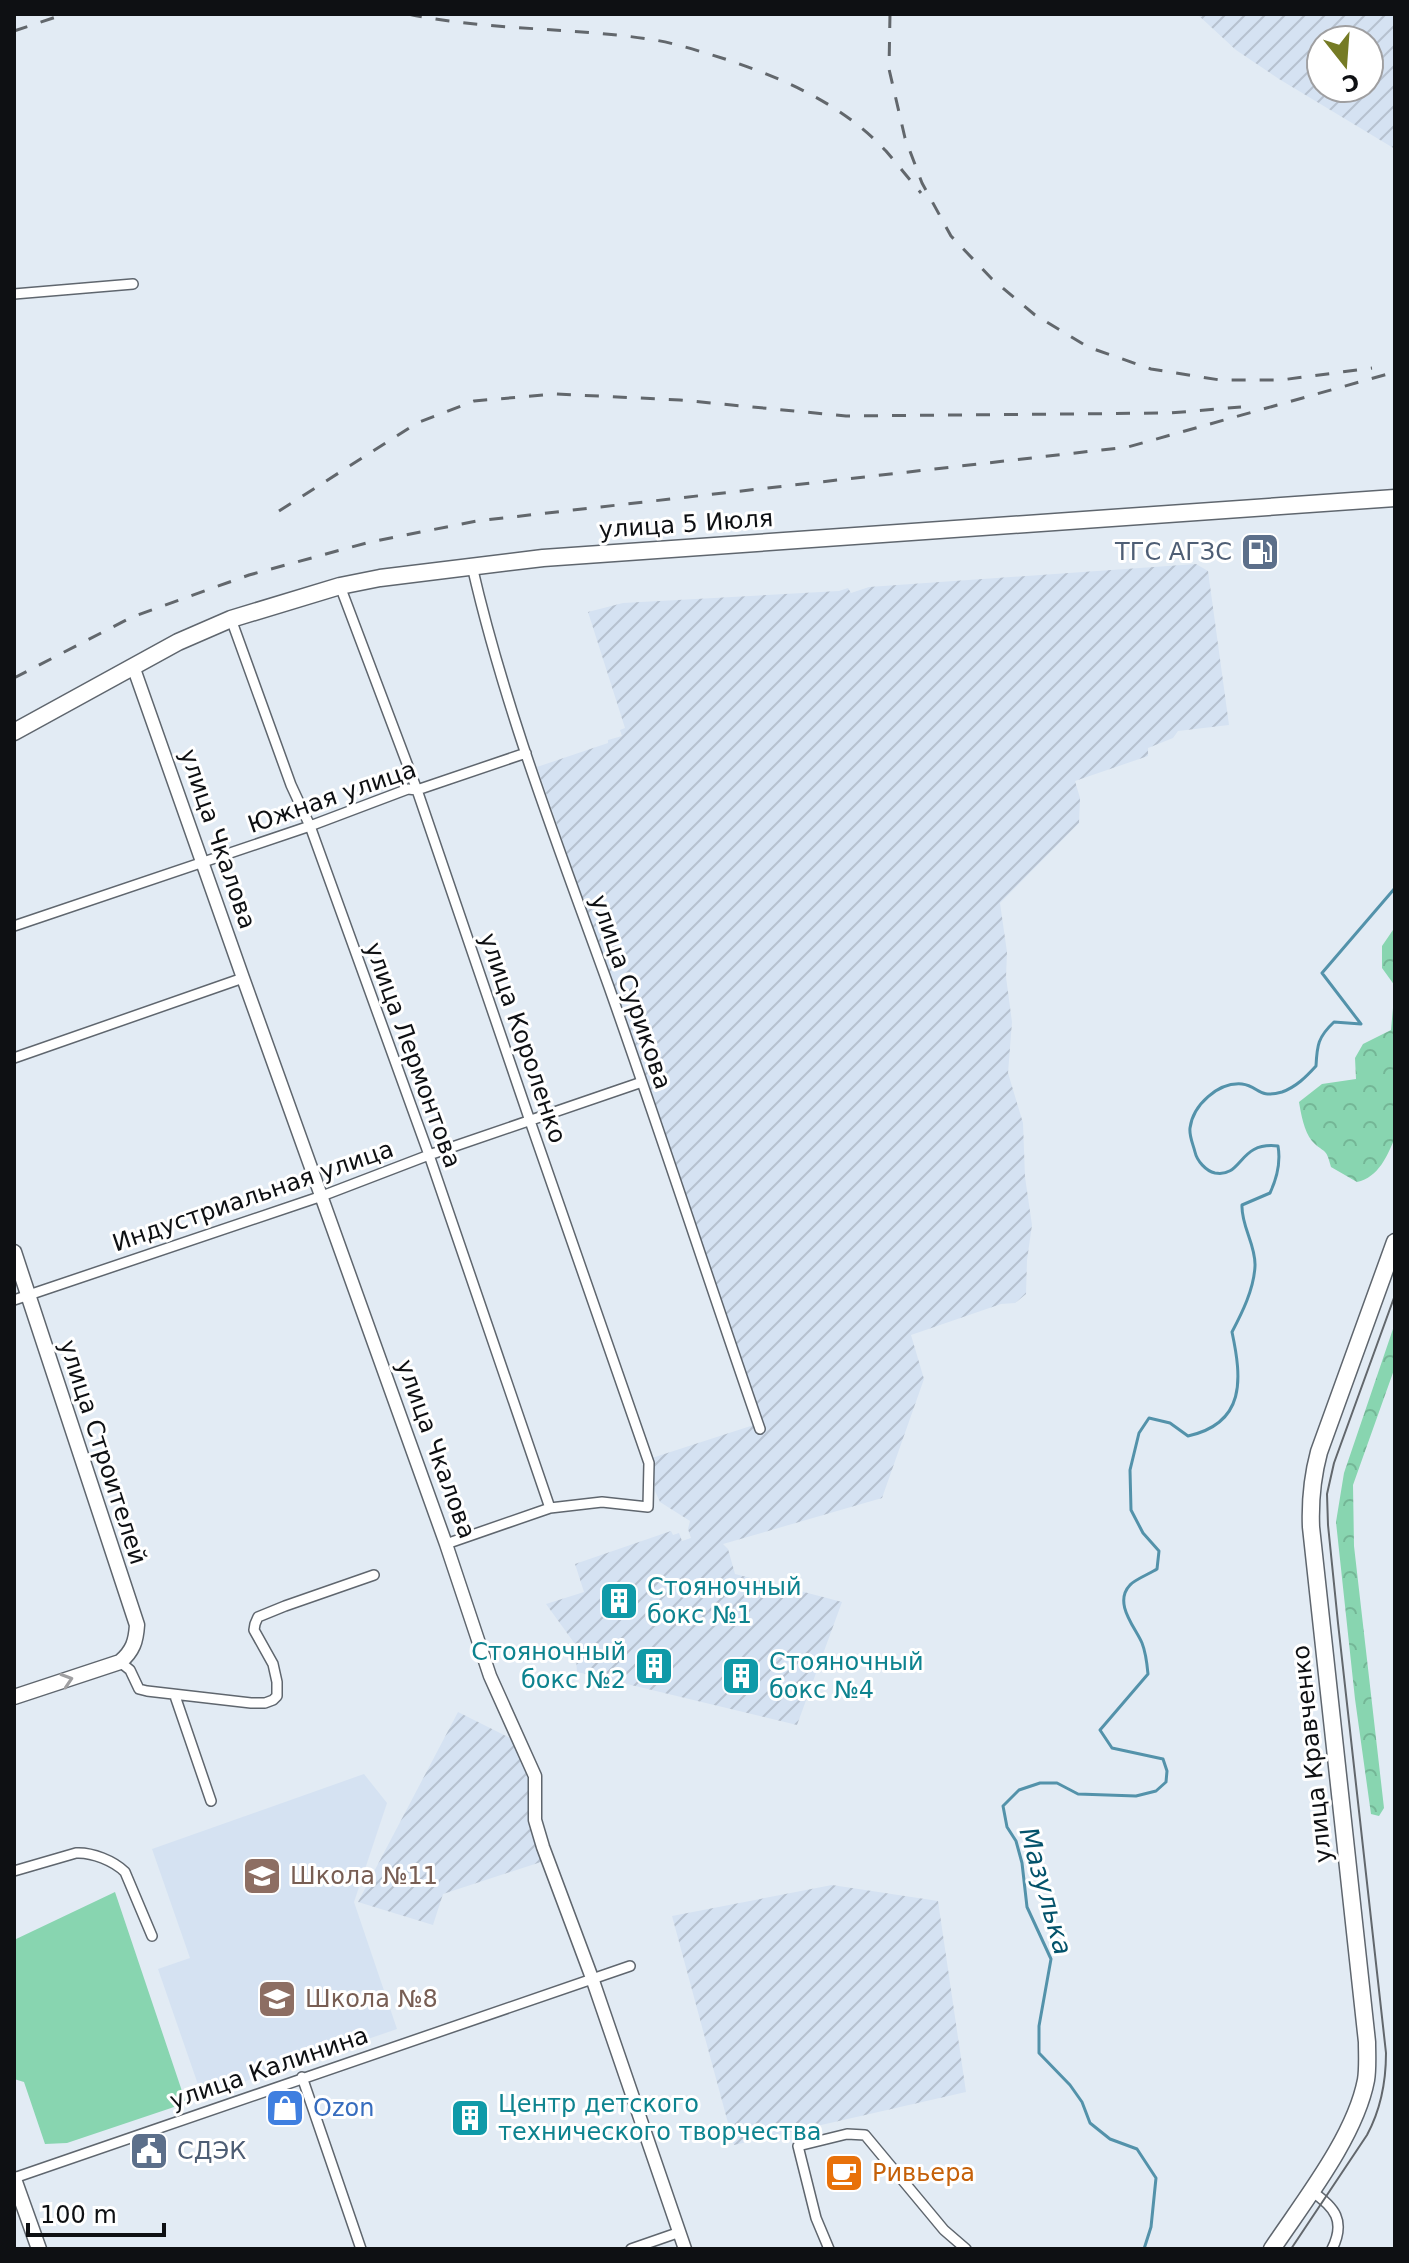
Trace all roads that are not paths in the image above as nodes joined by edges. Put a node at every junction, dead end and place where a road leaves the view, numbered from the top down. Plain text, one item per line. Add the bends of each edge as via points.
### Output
1 (133, 284) dead end
2 (14, 294) edge
3 (1395, 498) edge
4 (472, 566) junction
5 (340, 586) junction
6 (231, 619) junction
7 (133, 666) junction
8 (14, 732) edge
9 (526, 753) junction
10 (417, 790) junction
11 (310, 826) junction
12 (203, 862) junction
13 (14, 926) edge
14 (243, 978) junction
15 (14, 1058) edge
16 (642, 1082) junction
17 (530, 1121) junction
18 (429, 1155) junction
19 (322, 1196) junction
20 (1395, 1242) edge
21 (14, 1252) edge
22 (21, 1297) edge
23 (760, 1429) dead end
24 (550, 1508) junction
25 (446, 1544) junction
26 (374, 1575) dead end
27 (120, 1662) junction
28 (175, 1696) junction
29 (14, 1697) edge
30 (211, 1801) dead end
31 (14, 1871) edge
32 (152, 1936) dead end
33 (630, 1966) dead end
34 (592, 1978) junction
35 (302, 2077) junction
36 (14, 2179) edge
37 (1311, 2191) junction
38 (680, 2232) junction
39 (39, 2249) edge
40 (361, 2249) edge
41 (631, 2249) edge
42 (685, 2249) edge
43 (829, 2249) edge
44 (966, 2249) edge
45 (1272, 2249) edge
46 (1332, 2249) edge

1 - 2 street
3 - 4 main road, улица 5 Июля
4 - 5 main road, улица 5 Июля
4 - 9 street, улица Сурикова
5 - 6 main road, улица 5 Июля
5 - 10 street, улица Короленко
6 - 7 main road, улица 5 Июля
6 - 11 street, улица Лермонтова
7 - 8 main road, улица 5 Июля
7 - 12 street, улица Чкалова
9 - 10 street, Южная улица
9 - 16 street, улица Сурикова
10 - 11 street, Южная улица
10 - 17 street, улица Короленко
11 - 12 street, Южная улица
11 - 18 street, улица Лермонтова
12 - 13 street, Южная улица
12 - 14 street, улица Чкалова
14 - 15 street
14 - 19 street, улица Чкалова
16 - 17 street, Индустриальная улица
16 - 23 street, улица Сурикова
17 - 18 street, Индустриальная улица
17 - 24 street, улица Короленко via 649,1463 648,1507 602,1502
18 - 19 street, Индустриальная улица
18 - 24 street, улица Лермонтова
19 - 22 street, Индустриальная улица
19 - 25 street, улица Чкалова
20 - 37 main road, улица Кравченко via 1319,1452 1310,1500 1367,2042 1367,2077 1359,2105
21 - 22 main road, улица Строителей
22 - 27 main road, улица Строителей via 137,1625 130,1654
24 - 25 street
25 - 34 street, улица Чкалова via 490,1676 535,1776 535,1820
26 - 28 street via 258,1617 254,1630 277,1682 273,1700
27 - 28 street via 139,1689
29 -> 27 main road
28 - 30 street
31 - 32 street via 85,1852 119,1866
33 - 34 street, улица Калинина
34 - 35 street, улица Калинина
34 - 38 street, улица Чкалова
35 - 36 street, улица Калинина
35 - 40 street
36 - 39 main road
37 - 45 main road, улица Кравченко
37 - 46 street via 1333,2209 1338,2235
38 - 41 street
38 - 42 street, улица Чкалова
43 - 44 street via 798,2146 847,2134 865,2135

